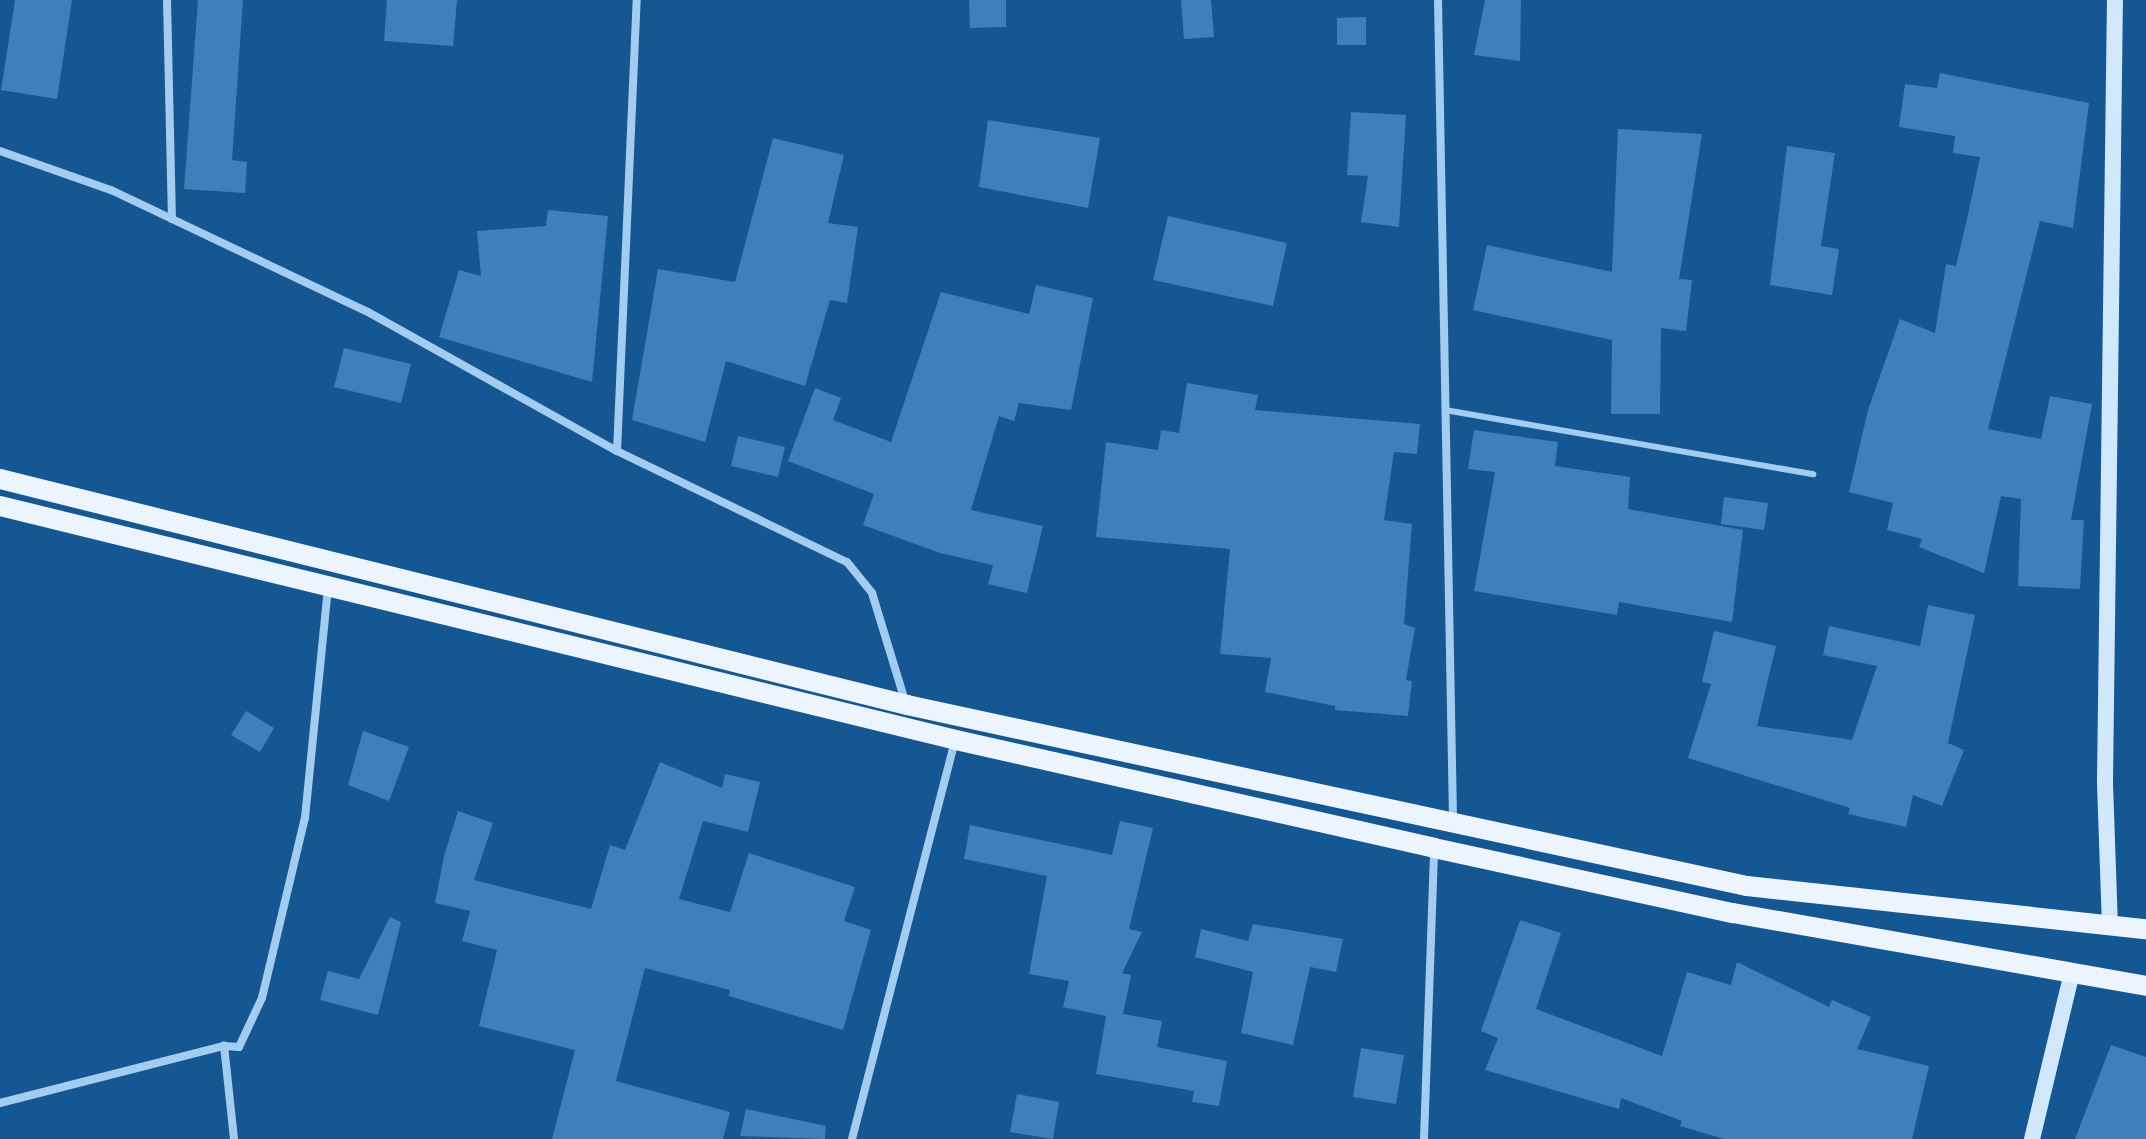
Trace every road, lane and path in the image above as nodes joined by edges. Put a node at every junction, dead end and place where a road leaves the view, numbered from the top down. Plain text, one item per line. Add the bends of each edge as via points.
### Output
1 (167, 0) edge
2 (637, 0) edge
3 (1438, 0) edge
4 (2115, 0) edge
5 (0, 151) edge
6 (172, 219) junction
7 (1445, 410) junction
8 (617, 451) junction
9 (1813, 474) dead end
10 (0, 479) edge
11 (0, 506) edge
12 (218, 535) junction
13 (208, 558) junction
14 (328, 589) junction
15 (907, 705) junction
16 (956, 740) junction
17 (1453, 820) junction
18 (1434, 848) junction
19 (2110, 927) junction
20 (2146, 929) edge
21 (2072, 972) junction
22 (2146, 986) edge
23 (224, 1046) junction
24 (0, 1103) edge
25 (234, 1139) edge
26 (852, 1139) edge
27 (1424, 1139) edge
28 (2032, 1139) edge

1 - 6 street
2 - 8 street
3 - 7 street
4 - 19 street via 2105,781
5 - 6 street via 111,190
6 - 8 street via 368,312
7 - 9 lane
7 - 17 street
8 - 15 street via 847,562 872,593
10 - 12 main road
11 - 13 main road
12 - 13 main road
12 - 15 main road
13 - 14 main road
14 - 16 main road
14 - 23 street via 305,818 262,998 239,1047
15 - 17 main road
16 - 18 main road
16 - 26 street
17 - 19 main road via 1747,886
18 - 21 main road via 1733,913
18 - 27 street
19 - 20 main road
21 - 22 main road
21 - 28 street
23 - 24 street
23 - 25 street

